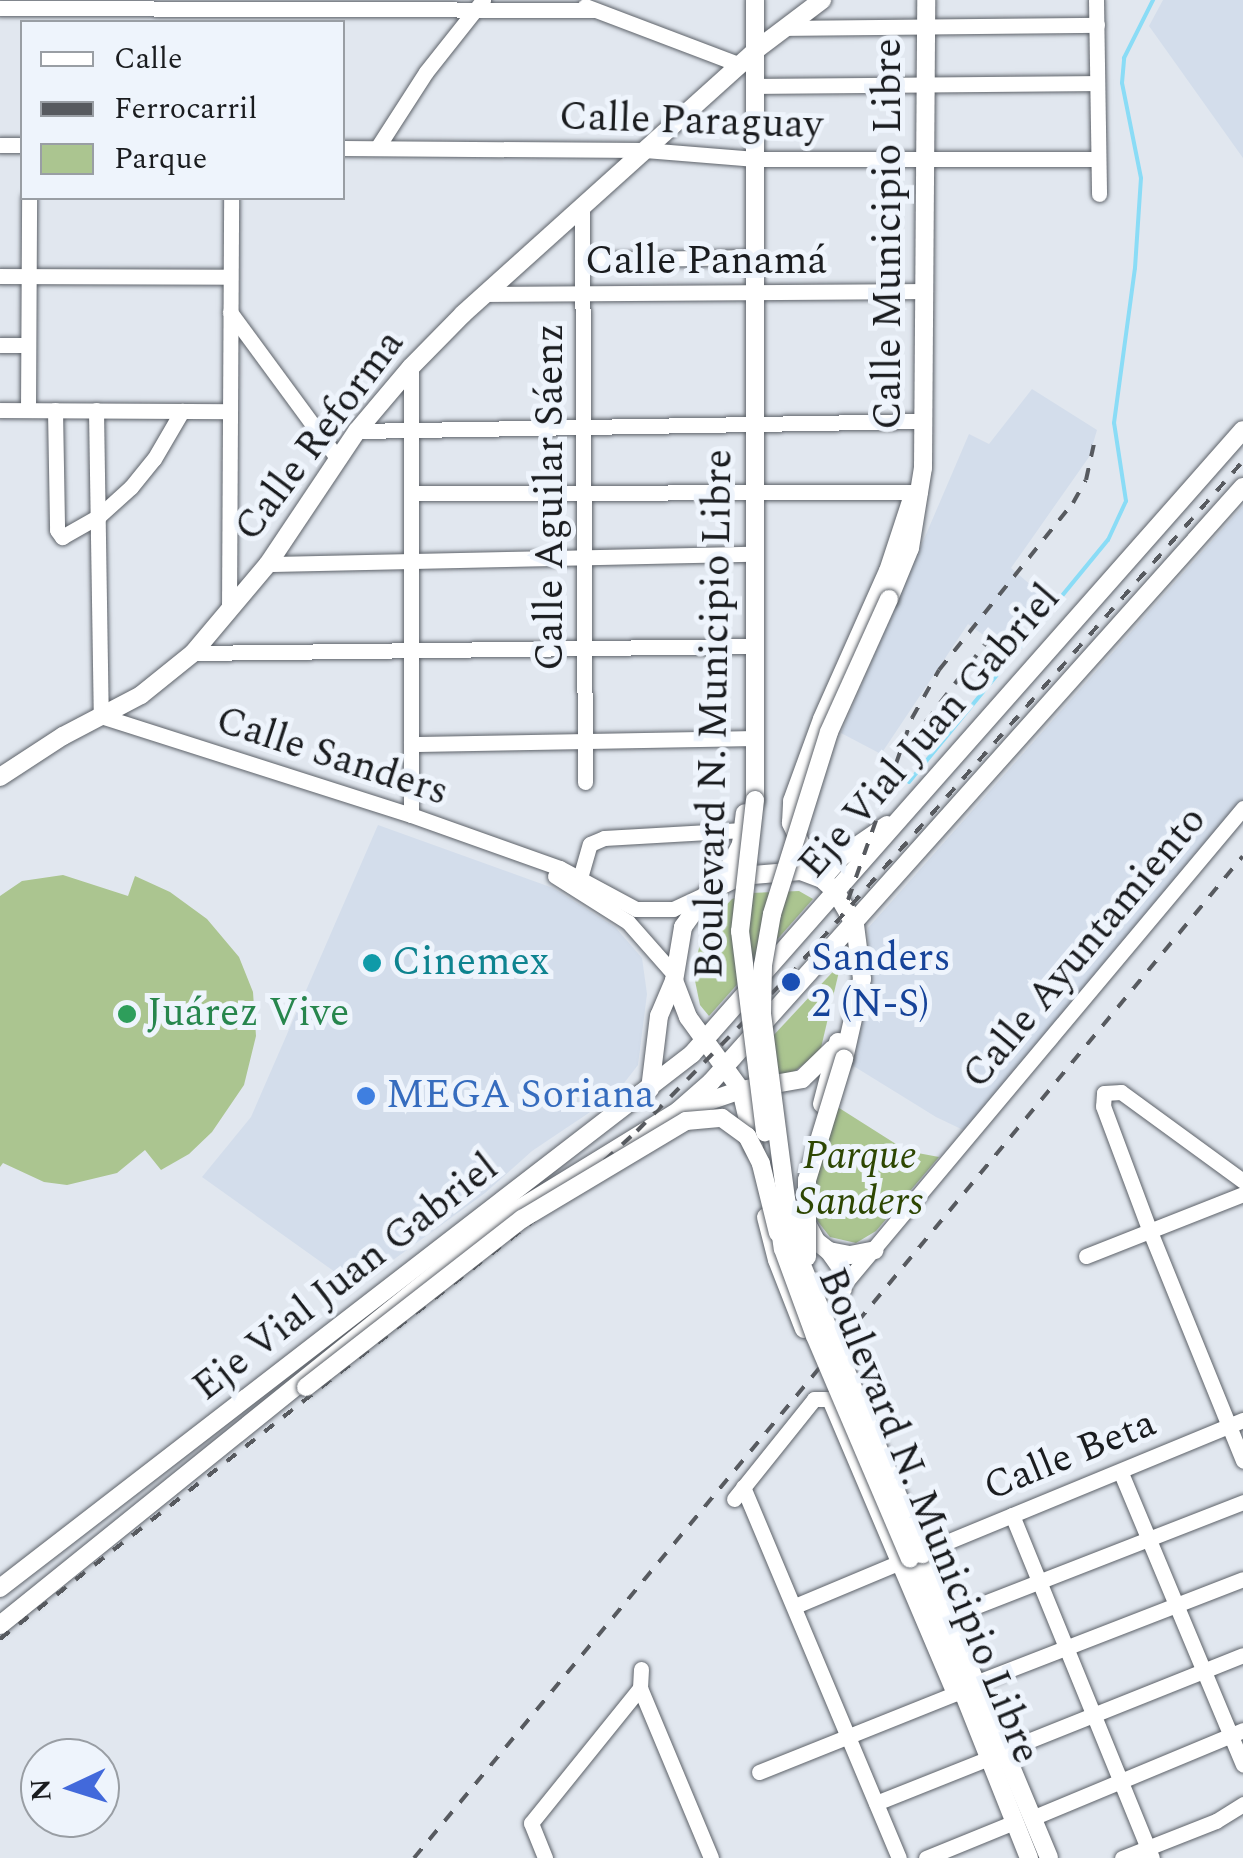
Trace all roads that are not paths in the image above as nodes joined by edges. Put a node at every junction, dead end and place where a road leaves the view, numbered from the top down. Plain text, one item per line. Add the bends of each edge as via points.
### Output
1 (570, 0) edge
2 (755, 0) edge
3 (822, 0) edge
4 (926, 0) edge
5 (1096, 0) edge
6 (478, 6) edge
7 (0, 8) edge
8 (27, 10) edge
9 (594, 10) junction
10 (231, 12) edge
11 (90, 16) edge
12 (1097, 24) junction
13 (925, 27) junction
14 (784, 28) junction
15 (756, 50) junction
16 (740, 65) junction
17 (1097, 83) junction
18 (718, 84) junction
19 (926, 85) junction
20 (756, 86) junction
21 (756, 105) junction
22 (345, 148) edge
23 (377, 148) junction
24 (645, 150) junction
25 (1097, 158) junction
26 (756, 159) junction
27 (926, 160) junction
28 (1099, 194) dead end
29 (29, 200) edge
30 (230, 200) edge
31 (582, 211) junction
32 (756, 257) junction
33 (582, 260) junction
34 (0, 276) edge
35 (28, 276) junction
36 (230, 277) junction
37 (924, 291) junction
38 (488, 294) junction
39 (756, 295) junction
40 (582, 296) junction
41 (230, 312) junction
42 (0, 346) edge
43 (28, 346) junction
44 (411, 366) junction
45 (0, 410) edge
46 (28, 410) junction
47 (54, 410) junction
48 (96, 410) junction
49 (182, 411) junction
50 (230, 411) junction
51 (924, 421) junction
52 (754, 426) junction
53 (582, 427) junction
54 (411, 429) junction
55 (1243, 430) edge
56 (357, 431) junction
57 (338, 459) junction
58 (1243, 488) edge
59 (756, 490) junction
60 (583, 491) junction
61 (411, 492) junction
62 (917, 492) junction
63 (99, 516) junction
64 (582, 559) junction
65 (756, 559) junction
66 (412, 561) junction
67 (268, 564) junction
68 (229, 609) junction
69 (748, 646) junction
70 (410, 649) junction
71 (584, 649) junction
72 (193, 653) junction
73 (102, 716) junction
74 (750, 738) junction
75 (411, 744) junction
76 (584, 744) junction
77 (0, 778) edge
78 (585, 782) dead end
79 (1243, 808) edge
80 (411, 815) junction
81 (743, 830) junction
82 (540, 864) junction
83 (580, 878) junction
84 (824, 883) junction
85 (715, 887) junction
86 (855, 926) junction
87 (859, 963) junction
88 (674, 977) junction
89 (840, 1036) junction
90 (705, 1039) junction
91 (726, 1068) junction
92 (650, 1089) junction
93 (741, 1090) junction
94 (706, 1103) junction
95 (678, 1111) junction
96 (748, 1122) junction
97 (1243, 1182) edge
98 (1243, 1194) edge
99 (1148, 1230) junction
100 (783, 1249) junction
101 (875, 1250) junction
102 (829, 1251) junction
103 (1086, 1256) dead end
104 (842, 1289) junction
105 (813, 1292) junction
106 (804, 1330) joint
107 (257, 1414) junction
108 (1236, 1422) edge
109 (1243, 1461) edge
110 (1120, 1473) junction
111 (1243, 1502) edge
112 (1012, 1515) junction
113 (1150, 1542) junction
114 (916, 1560) junction
115 (1243, 1579) edge
116 (1040, 1584) junction
117 (0, 1588) edge
118 (796, 1606) junction
119 (1176, 1606) junction
120 (956, 1614) junction
121 (0, 1625) edge
122 (1064, 1648) junction
123 (1243, 1655) edge
124 (642, 1669) dead end
125 (1202, 1672) junction
126 (968, 1687) junction
127 (640, 1688) junction
128 (1092, 1716) junction
129 (1236, 1733) edge
130 (848, 1735) junction
131 (996, 1755) junction
132 (1243, 1764) edge
133 (759, 1772) dead end
134 (1120, 1782) junction
135 (876, 1803) junction
136 (1243, 1804) edge
137 (1023, 1820) junction
138 (1150, 1853) edge
139 (546, 1858) edge
140 (711, 1858) edge
141 (899, 1858) edge
142 (926, 1858) edge
143 (1029, 1858) edge
144 (1049, 1858) edge
145 (1122, 1858) edge

1 - 9 street
2 - 15 main road, Boulevard N. Municipio Libre
3 - 14 main road, Calle Reforma
4 - 13 main road, Calle Municipio Libre
5 - 12 street
6 - 9 street
6 - 10 street
6 - 23 street
7 - 8 street
8 - 11 street
9 - 16 street
10 - 11 street
12 - 13 street
12 - 17 street
13 - 14 street
13 - 19 main road, Calle Municipio Libre
14 - 15 main road, Calle Reforma
15 - 16 main road, Calle Reforma
15 - 20 main road, Boulevard N. Municipio Libre
16 - 18 main road, Calle Reforma
17 - 19 street
17 - 25 street
18 - 21 main road via 739,88
18 - 24 main road, Calle Reforma
19 - 20 street
19 - 27 main road, Calle Municipio Libre
20 - 21 main road, Boulevard N. Municipio Libre
21 - 26 main road, Boulevard N. Municipio Libre
22 - 23 street, Calle Paraguay
23 - 24 street, Calle Paraguay
24 - 26 street, Calle Paraguay
24 - 31 main road, Calle Reforma
25 - 27 street, Calle Paraguay
25 - 28 street
26 - 27 street, Calle Paraguay
26 - 32 main road, Boulevard N. Municipio Libre
27 - 37 main road, Calle Municipio Libre
29 - 35 street
30 - 36 street
31 - 33 street, Calle Aguilar Sáenz
31 - 38 main road, Calle Reforma
32 - 33 street
32 - 39 main road, Boulevard N. Municipio Libre
33 - 40 street, Calle Aguilar Sáenz
34 - 35 street
35 - 36 street
35 - 43 street
36 - 41 street
37 - 39 street, Calle Panamá
37 - 51 main road, Calle Municipio Libre
38 - 40 street, Calle Panamá
38 - 44 main road, Calle Reforma
39 - 40 street, Calle Panamá
39 - 52 main road, Boulevard N. Municipio Libre
40 - 53 street, Calle Aguilar Sáenz
41 - 50 street
41 - 57 street
42 - 43 street
43 - 46 street
44 - 54 street
44 - 56 main road, Calle Reforma
45 - 46 street
46 - 47 street
47 - 48 street
47 - 63 street via 58,533 66,536
48 - 49 street
48 - 63 street
49 - 50 street
49 - 63 street via 144,473
50 - 68 street
51 - 52 street
51 - 62 main road, Calle Municipio Libre
52 - 53 street
52 - 59 main road, Boulevard N. Municipio Libre
53 - 54 street
53 - 60 street, Calle Aguilar Sáenz
54 - 56 street
54 - 61 street
55 - 84 main road, Eje Vial Juan Gabriel via 901,818 841,857
56 - 57 main road, Calle Reforma
57 - 67 main road, Calle Reforma
58 - 86 main road, Eje Vial Juan Gabriel
59 - 60 street
59 - 62 street
59 - 65 main road, Boulevard N. Municipio Libre
60 - 61 street
60 - 64 street, Calle Aguilar Sáenz
61 - 66 street
62 - 84 main road via 792,801 791,823
62 - 105 main road, Boulevard N. Municipio Libre, bridge via 910,548 828,732 772,914 763,965 764,1032 786,1200
63 - 73 street
64 - 65 street
64 - 66 street
64 - 71 street, Calle Aguilar Sáenz
65 - 69 main road
65 - 100 main road, Boulevard N. Municipio Libre, bridge via 758,764 740,931
66 - 67 street
66 - 70 street
67 - 68 main road, Calle Reforma
68 - 72 main road, Calle Reforma
69 - 71 street
69 - 74 main road
70 - 71 street
70 - 72 street
70 - 75 street
71 - 76 street, Calle Aguilar Sáenz
72 - 73 main road, Calle Reforma via 141,696
73 - 77 main road, Calle Reforma
73 - 80 street, Calle Sanders
74 - 76 street
74 - 81 main road
75 - 76 street
75 - 80 street
76 - 78 street, Calle Aguilar Sáenz
79 - 101 street, Calle Ayuntamiento
80 - 82 street, Calle Sanders
81 - 83 street via 604,838 590,844
81 - 85 main road
82 - 83 street, Calle Sanders
82 - 88 street, Calle Sanders via 628,922
83 - 85 street, Calle Sanders via 647,911 673,910
84 - 85 main road via 789,871
84 - 86 main road
84 - 90 main road, Eje Vial Juan Gabriel
85 - 88 main road via 683,927
86 - 87 main road
86 - 91 main road, Eje Vial Juan Gabriel
87 - 89 main road
87 - 105 main road, bridge via 862,979 844,1059 807,1180
88 - 90 main road via 688,1017
88 - 92 main road via 658,1016
89 - 93 main road via 828,1057 802,1078
89 - 102 main road via 802,1190 808,1230
90 - 91 main road
90 - 92 main road, Eje Vial Juan Gabriel
91 - 93 main road
91 - 95 main road, Eje Vial Juan Gabriel
92 - 117 main road, Eje Vial Juan Gabriel
93 - 94 main road
93 - 96 main road
94 - 95 main road
94 - 96 main road
95 - 107 main road, Eje Vial Juan Gabriel via 506,1217
96 - 106 main road via 772,1244
97 - 99 street via 1121,1092 1104,1092 1103,1106
98 - 99 street
99 - 103 street
99 - 108 street
100 - 107 main road, bridge via 747,1136 722,1118 686,1121 522,1219 306,1388
100 - 114 main road, Boulevard N. Municipio Libre, bridge
101 - 102 main road
101 - 104 street
102 - 104 main road via 841,1268
104 - 106 street
105 - 114 main road, Boulevard N. Municipio Libre, bridge
107 - 121 main road, Eje Vial Juan Gabriel
108 - 109 street
108 - 110 street, Calle Beta
110 - 112 street, Calle Beta
110 - 113 street
111 - 113 street
112 - 114 street, Calle Beta
112 - 116 street
113 - 116 street
113 - 119 street
114 - 118 street, Calle Beta
114 - 118 street via 833,1405 824,1396 814,1399 738,1493
114 - 120 street
114 - 126 main road, Boulevard N. Municipio Libre
115 - 119 street
116 - 120 street
116 - 122 street
118 - 130 street
119 - 122 street
119 - 125 street
120 - 126 street
122 - 126 street
122 - 128 street
123 - 125 street
124 - 127 street
125 - 128 street
125 - 129 street
126 - 130 street
126 - 131 main road, Boulevard N. Municipio Libre
127 - 139 street via 524,1822
127 - 140 street
128 - 131 street
128 - 134 street
129 - 132 street
129 - 134 street
130 - 133 street
130 - 135 street
131 - 135 street
131 - 137 main road, Boulevard N. Municipio Libre
134 - 137 street
134 - 138 street
135 - 141 street
136 - 138 street
137 - 142 street
137 - 143 main road, Boulevard N. Municipio Libre
137 - 144 main road, Boulevard N. Municipio Libre
138 - 145 street

